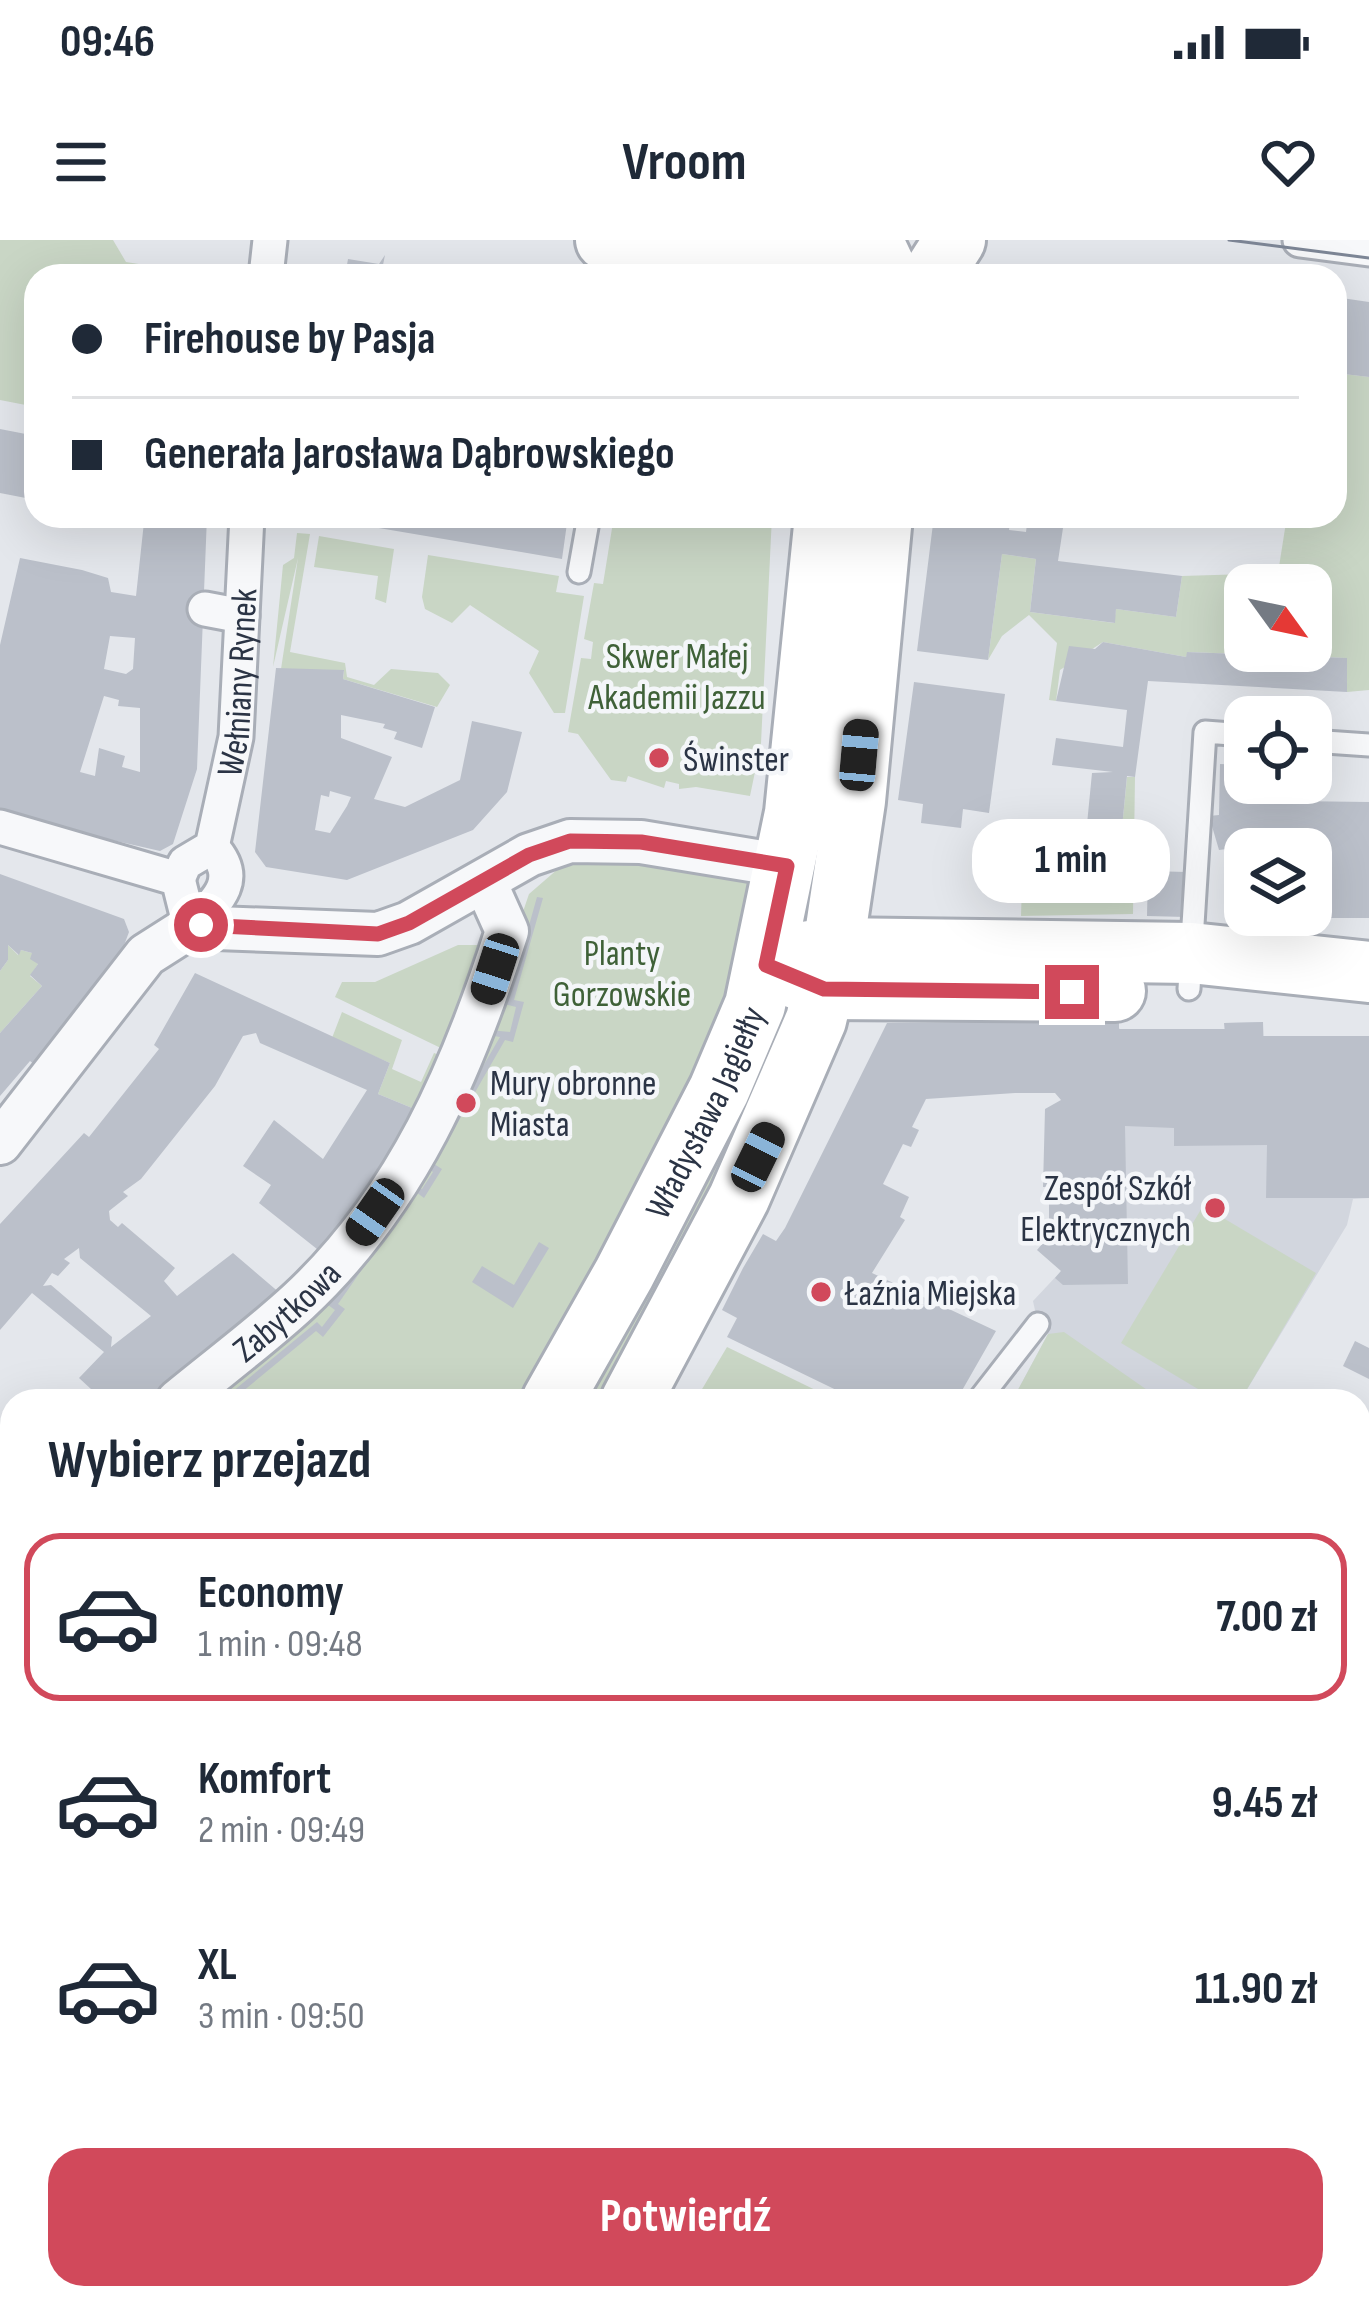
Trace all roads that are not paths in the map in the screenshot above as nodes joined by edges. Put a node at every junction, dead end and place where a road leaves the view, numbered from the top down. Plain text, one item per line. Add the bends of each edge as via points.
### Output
1 (711, 240) edge
2 (721, 240) edge
3 (836, 240) edge
4 (1300, 240) edge
5 (1369, 249) edge
6 (625, 254) edge
7 (654, 264) edge
8 (246, 528) edge
9 (587, 528) edge
10 (824, 528) edge
11 (881, 528) edge
12 (579, 572) dead end
13 (205, 609) dead end
14 (242, 616) junction
15 (1224, 733) edge
16 (1332, 742) edge
17 (1369, 745) edge
18 (0, 827) edge
19 (212, 847) junction
20 (787, 866) junction
21 (178, 879) junction
22 (485, 882) junction
23 (190, 927) junction
24 (767, 961) junction
25 (828, 969) junction
26 (1190, 971) junction
27 (1360, 972) edge
28 (0, 1143) edge
29 (1027, 1328) dead end
30 (192, 1389) edge
31 (559, 1389) edge
32 (638, 1389) edge
33 (986, 1389) edge

1 - 6 main road
2 - 3 main road via 783,248
4 - 5 street
6 - 7 main road
8 - 14 street, Wełniany Rynek
9 - 12 lane
10 - 20 main road, Władysława Jagiełły
11 - 25 main road, Władysława Jagiełły via 855,801
13 - 14 street
14 - 19 street, Wełniany Rynek via 236,737
15 - 26 lane via 1205,732
16 - 17 lane
18 - 21 street
19 - 21 street via 185,863
19 - 23 street, Wełniany Rynek via 228,883
20 - 22 street via 641,842 570,841
20 - 24 main road, Władysława Jagiełły
21 - 23 street
22 - 23 street via 367,936
22 - 30 street, Zabytkowa via 507,931 471,1044 421,1146 339,1259
23 - 28 street, Wełniany Rynek via 146,955
24 - 25 main road
24 - 31 main road, Władysława Jagiełły via 719,1090
25 - 26 main road via 995,994
25 - 32 main road, Władysława Jagiełły via 771,1130
26 - 27 main road
29 - 33 lane

